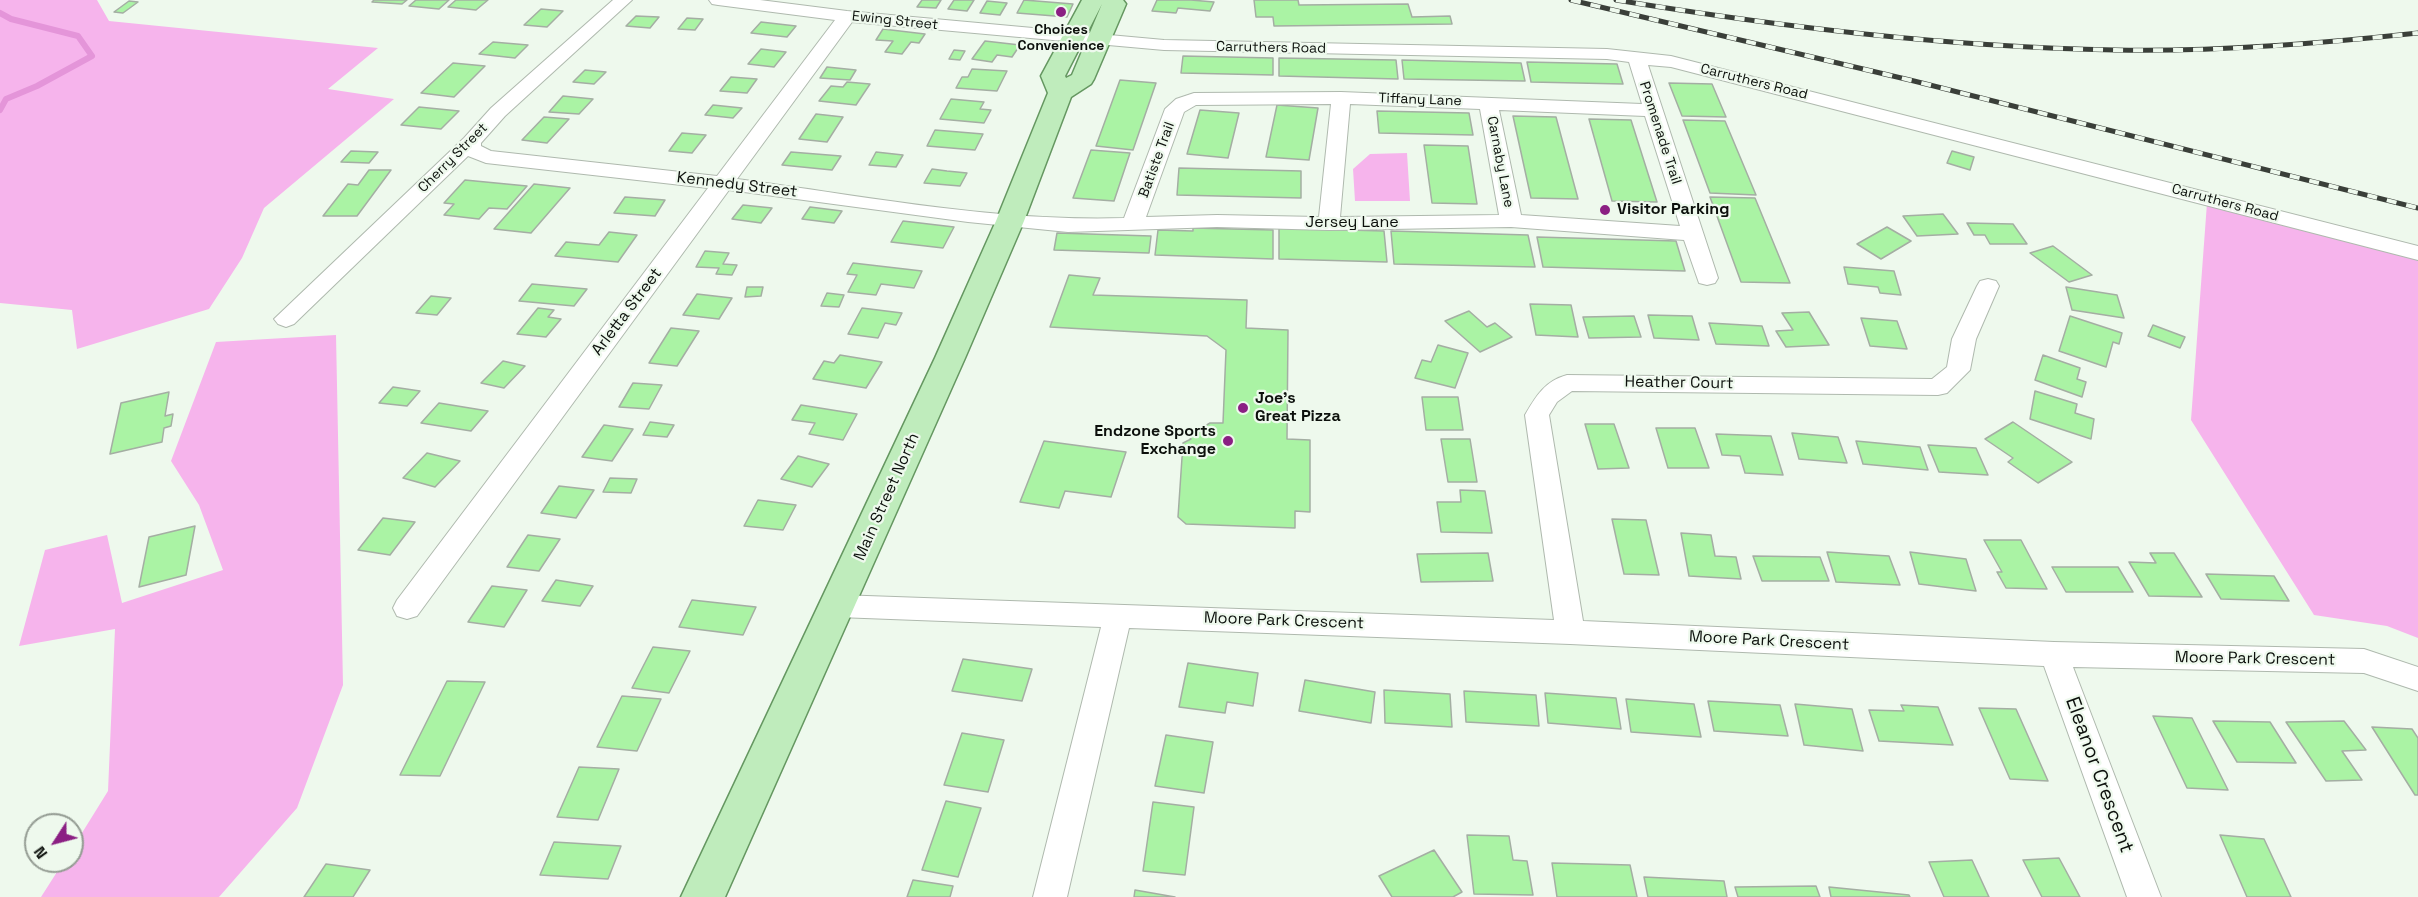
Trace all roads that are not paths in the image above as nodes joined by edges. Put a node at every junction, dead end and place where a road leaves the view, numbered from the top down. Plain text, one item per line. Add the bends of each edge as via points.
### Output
1 (623, 0) edge
2 (721, 0) edge
3 (1093, 0) edge
4 (1111, 0) edge
5 (847, 16) junction
6 (1072, 38) junction
7 (1100, 40) junction
8 (1636, 56) junction
9 (1060, 93) junction
10 (1341, 98) junction
11 (1189, 100) joint
12 (1488, 102) junction
13 (1652, 110) junction
14 (471, 142) junction
15 (723, 183) junction
16 (1010, 221) junction
17 (1511, 221) junction
18 (1329, 224) junction
19 (1132, 225) junction
20 (1693, 234) junction
21 (2418, 253) edge
22 (1707, 278) dead end
23 (1988, 286) dead end
24 (286, 319) dead end
25 (838, 606) junction
26 (408, 608) dead end
27 (1118, 615) junction
28 (1570, 632) junction
29 (2054, 654) junction
30 (2418, 679) edge
31 (703, 897) edge
32 (1050, 897) edge
33 (2144, 897) edge

1 - 14 street, Cherry Street via 498,112
2 - 5 street, Ewing Street
3 - 6 main road, Main Street North
4 - 7 main road via 1115,4
5 - 6 street, Ewing Street
5 - 15 street, Arletta Street
6 - 7 street, Carruthers Road
6 - 9 main road, Main Street North via 1053,76
7 - 8 street, Carruthers Road via 1164,45
7 - 9 main road via 1082,79
8 - 13 street, Promenade Trail
8 - 21 street, Carruthers Road via 1793,91
9 - 16 main road, Main Street North
10 - 11 street, Tiffany Lane
10 - 12 street, Tiffany Lane
10 - 18 street
11 - 19 street, Batiste Trail via 1175,110
12 - 13 street, Tiffany Lane
12 - 17 street, Carnaby Lane
13 - 20 street, Promenade Trail
14 - 15 street, Kennedy Street via 471,149 486,157
14 - 24 street, Cherry Street
15 - 16 street, Kennedy Street
15 - 26 street, Arletta Street
16 - 19 street, Jersey Lane via 1068,226
16 - 25 main road, Main Street North
17 - 18 street, Jersey Lane
17 - 20 street, Jersey Lane
18 - 19 street, Jersey Lane via 1217,221
20 - 22 street, Promenade Trail
23 - 28 street, Heather Court via 1964,339 1958,370 1938,387 1566,383 1548,396 1537,416
25 - 27 street, Moore Park Crescent
25 - 31 main road, Main Street North
27 - 28 street, Moore Park Crescent
27 - 32 street
28 - 29 street, Moore Park Crescent
29 - 30 street, Moore Park Crescent via 2364,661
29 - 33 street, Eleanor Crescent

